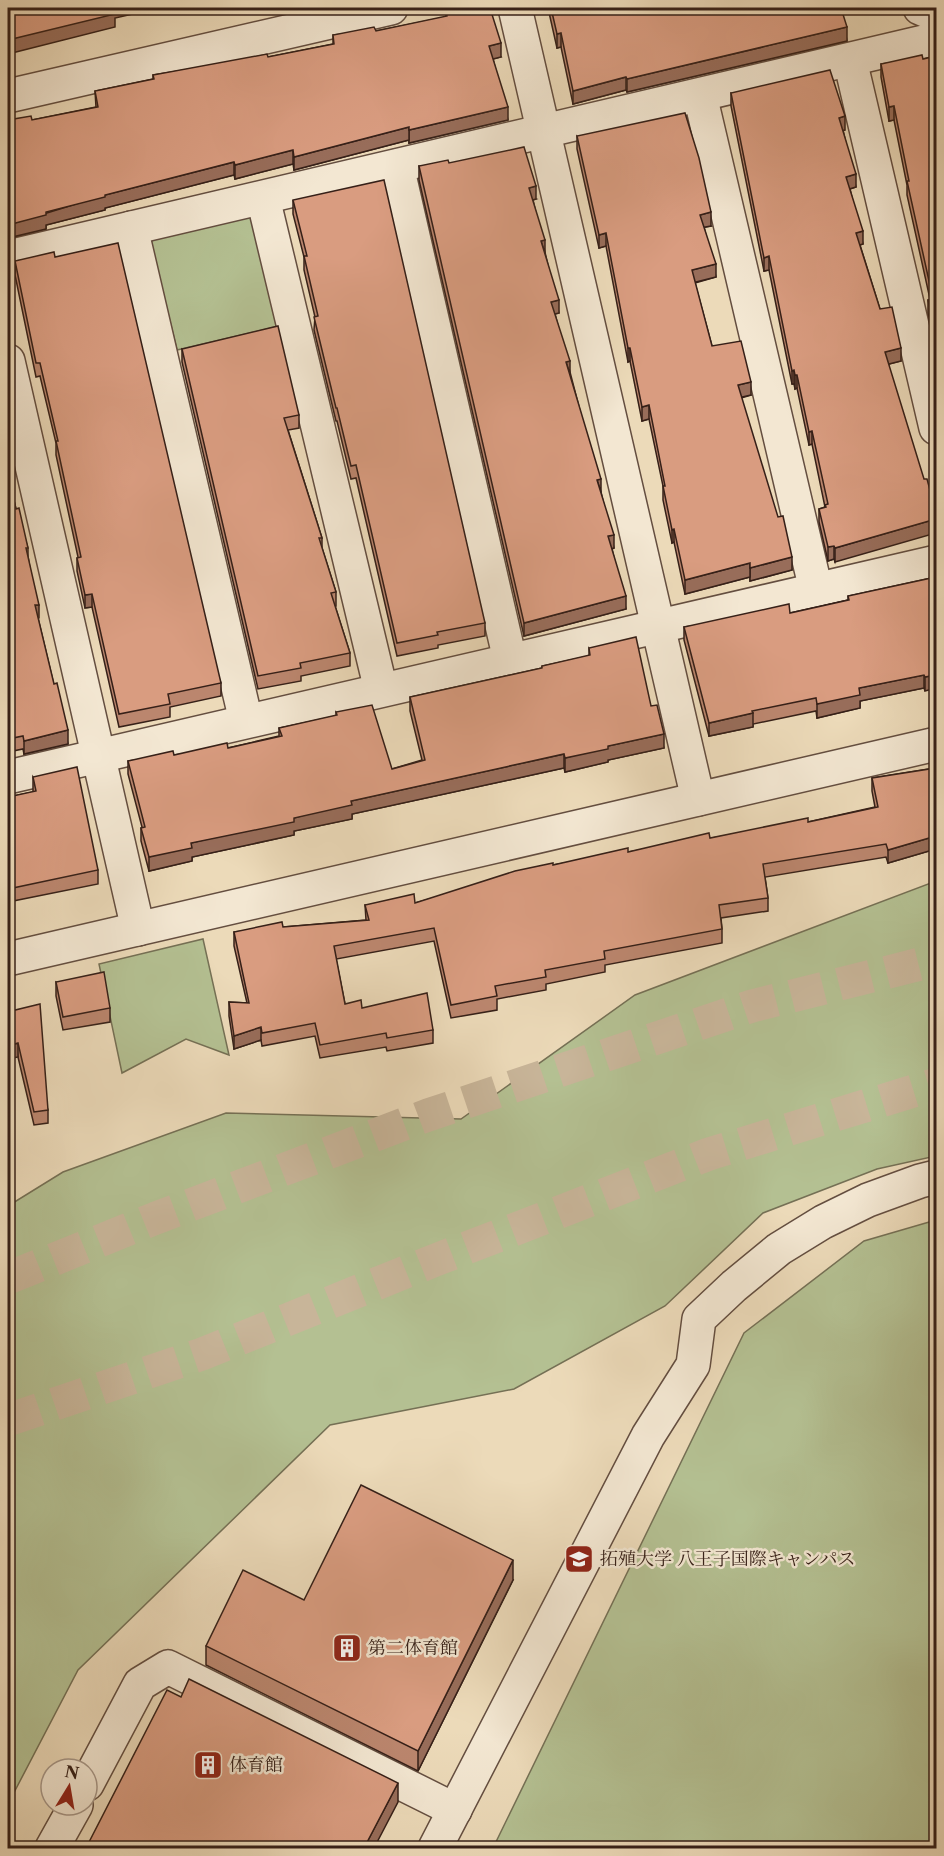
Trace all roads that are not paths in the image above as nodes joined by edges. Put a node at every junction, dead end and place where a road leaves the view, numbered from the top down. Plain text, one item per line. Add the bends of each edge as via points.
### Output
1 (515, 8) edge
2 (920, 8) edge
3 (372, 10) edge
4 (936, 15) edge
5 (936, 39) edge
6 (850, 60) junction
7 (700, 95) junction
8 (8, 96) edge
9 (543, 132) junction
10 (397, 166) junction
11 (262, 198) junction
12 (131, 228) junction
13 (8, 258) edge
14 (8, 361) edge
15 (936, 428) edge
16 (936, 562) edge
17 (816, 590) junction
18 (657, 627) junction
19 (510, 660) junction
20 (381, 690) junction
21 (246, 722) junction
22 (936, 744) edge
23 (100, 755) junction
24 (8, 777) edge
25 (698, 799) junction
26 (138, 929) junction
27 (8, 959) edge
28 (936, 1178) edge
29 (99, 1761) edge
30 (455, 1810) junction
31 (69, 1817) edge
32 (52, 1848) edge
33 (435, 1848) edge

1 - 9 street
2 - 4 street
3 - 8 street
5 - 6 street
6 - 7 street
6 - 15 street
7 - 9 street
7 - 17 street
9 - 10 street
9 - 18 street
10 - 11 street
10 - 19 street
11 - 12 street
11 - 20 street
12 - 13 street
12 - 21 street
14 - 23 street
16 - 17 street
17 - 18 street
18 - 19 street
18 - 25 street
19 - 20 street
20 - 21 street
21 - 23 street
22 - 25 street
23 - 24 street
23 - 26 street
25 - 26 street
26 - 27 street
28 - 30 street via 868,1200 823,1222 779,1249 699,1319 693,1365 648,1436
29 - 30 street via 140,1684 168,1666
30 - 33 street
31 - 32 street

